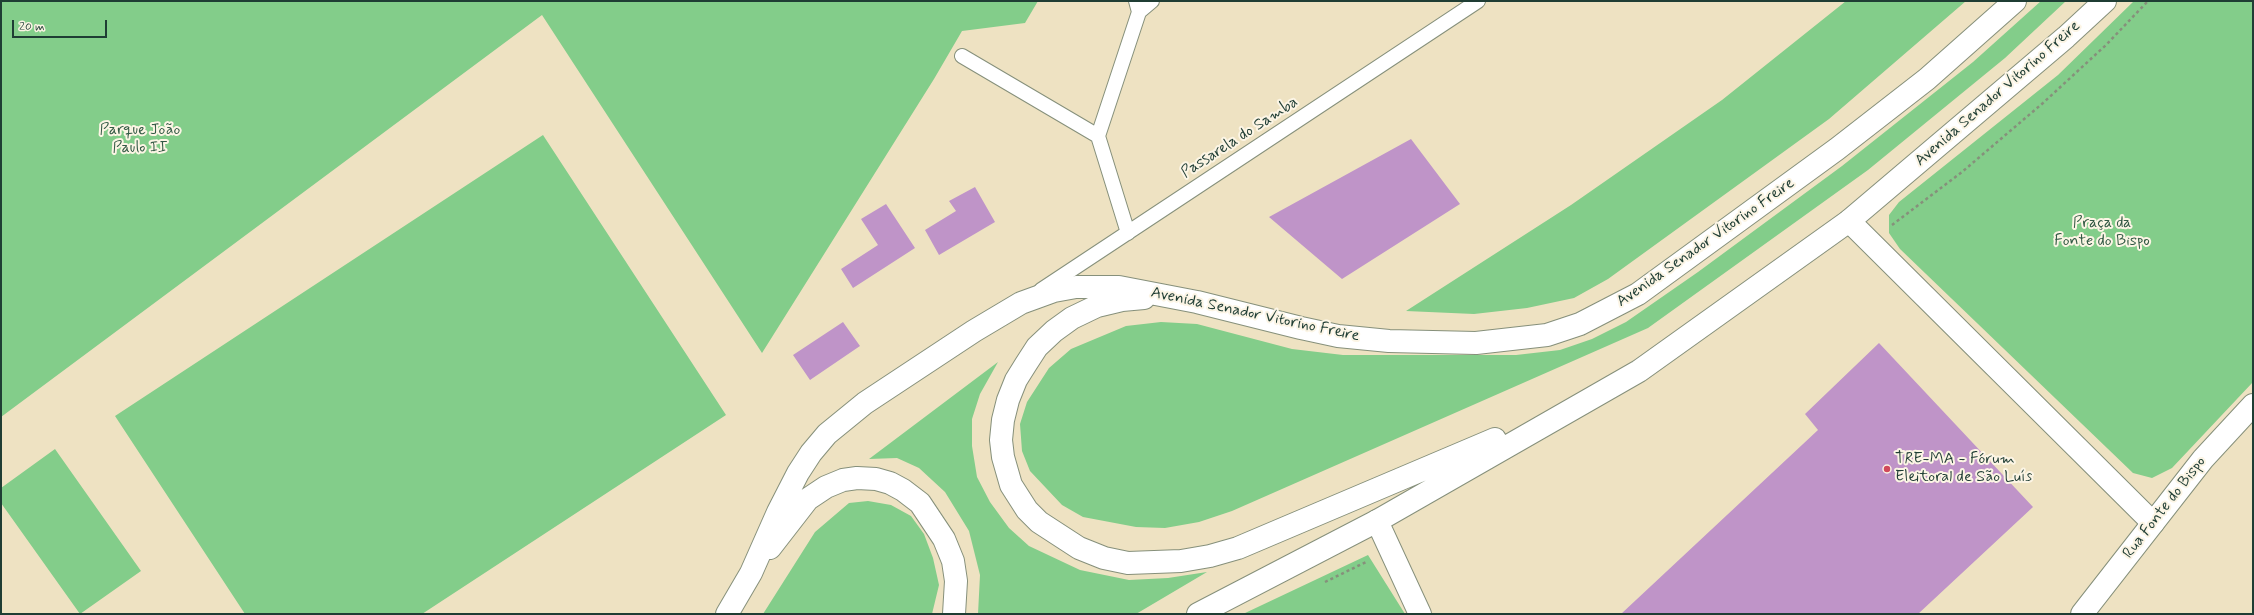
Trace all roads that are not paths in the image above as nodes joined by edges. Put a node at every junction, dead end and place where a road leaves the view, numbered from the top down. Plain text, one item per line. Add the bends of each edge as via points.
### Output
1 (1152, 1) edge
2 (1478, 1) edge
3 (2015, 1) edge
4 (2104, 1) edge
5 (1138, 7) edge
6 (962, 56) dead end
7 (1098, 136) junction
8 (1849, 221) junction
9 (1128, 233) junction
10 (1197, 302) junction
11 (1022, 304) junction
12 (1582, 403) junction
13 (2253, 405) edge
14 (1377, 521) junction
15 (2153, 523) junction
16 (751, 573) junction
17 (727, 614) edge
18 (954, 614) edge
19 (1198, 614) edge
20 (1420, 614) edge
21 (2082, 614) edge

1 - 5 lane
2 - 9 lane, Passarela do Samba
3 - 10 main road, Avenida Senador Vitorino Freire via 1928,79 1837,150 1638,294 1580,324 1547,335 1512,340 1436,344 1389,342 1338,336
4 - 8 main road, Avenida Senador Vitorino Freire via 2066,37
5 - 7 lane
6 - 7 lane
7 - 9 lane
8 - 12 main road, Avenida Senador Vitorino Freire via 1639,371
8 - 15 main road
9 - 11 lane, Passarela do Samba
10 - 11 main road, Avenida Senador Vitorino Freire via 1120,287 1098,286 1054,291
10 - 12 main road via 1139,298 1097,306 1072,318 1054,331 1037,347 1016,380 1003,420 1001,440 1011,485 1027,510 1039,522 1078,548 1104,558 1128,562 1181,561 1210,556 1245,545
11 - 16 main road, Avenida Senador Vitorino Freire via 974,331 872,398 827,434 798,473
12 - 14 main road, Avenida Senador Vitorino Freire
13 - 15 main road, Rua Fonte do Bispo via 2203,459
14 - 19 main road, Avenida Senador Vitorino Freire
14 - 20 main road
15 - 21 main road, Rua Fonte do Bispo
16 - 17 main road, Avenida Senador Vitorino Freire
16 - 18 main road via 808,500 826,487 844,480 876,479 903,490 920,503 932,519 953,561 956,581

